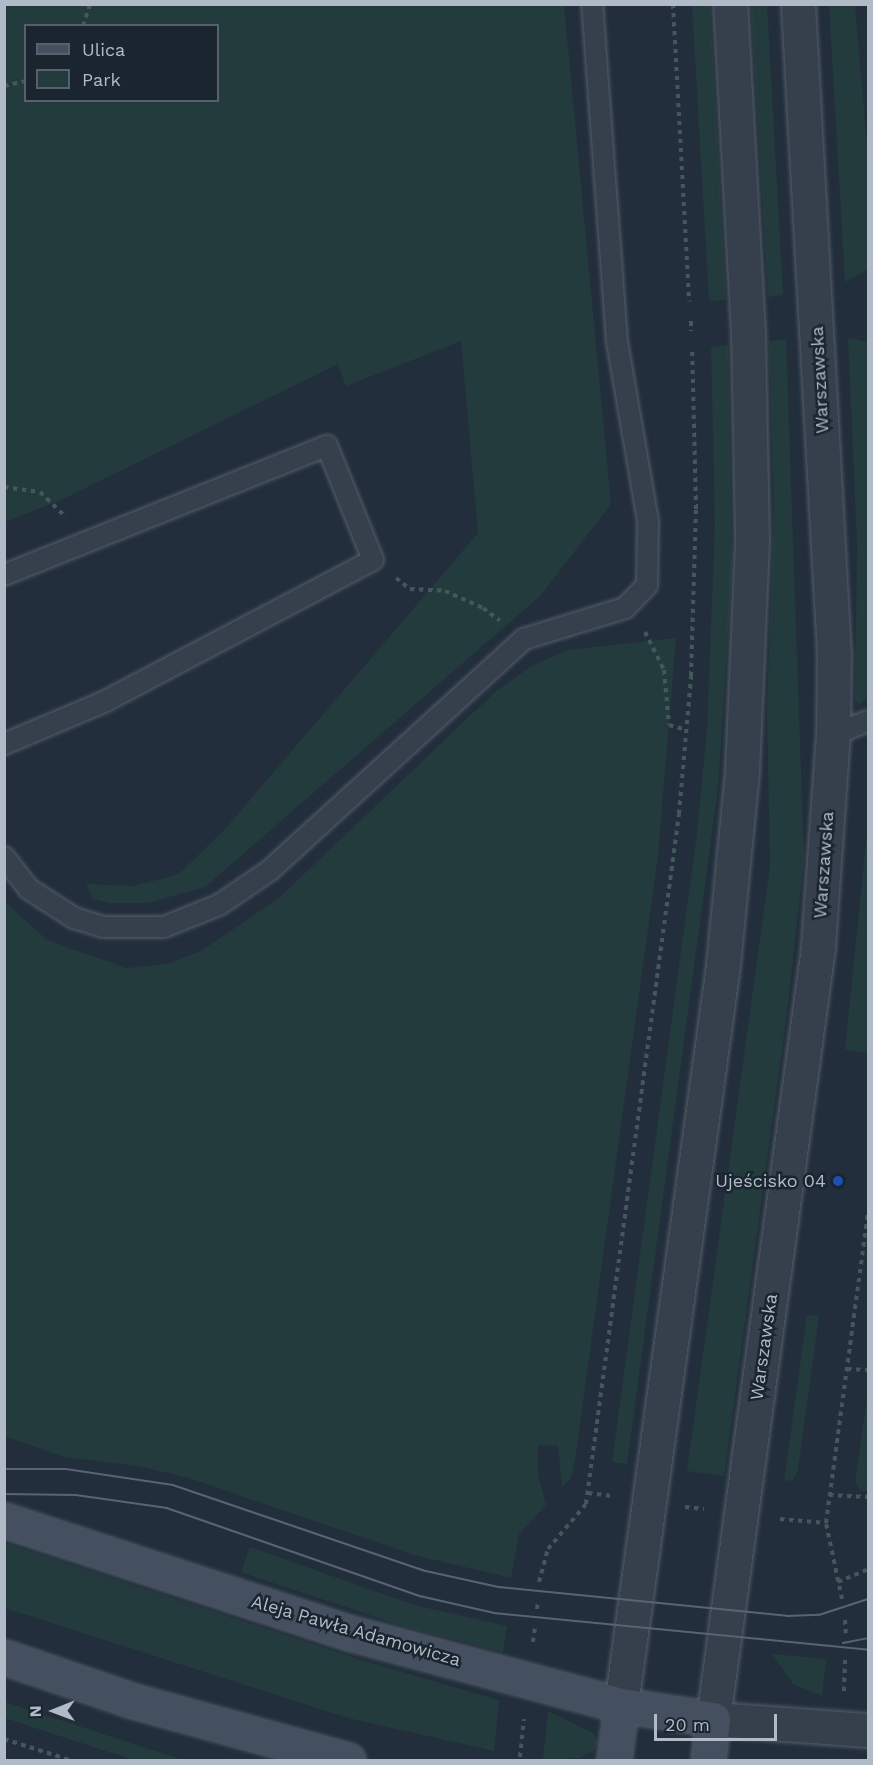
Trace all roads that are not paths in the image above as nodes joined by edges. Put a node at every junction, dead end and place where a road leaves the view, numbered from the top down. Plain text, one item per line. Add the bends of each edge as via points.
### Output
1 (592, 4) edge
2 (730, 4) edge
3 (798, 4) edge
4 (4, 575) edge
5 (868, 721) edge
6 (833, 735) junction
7 (4, 744) edge
8 (4, 857) edge
9 (4, 1520) edge
10 (4, 1657) edge
11 (621, 1705) junction
12 (713, 1719) junction
13 (868, 1730) edge
14 (348, 1761) edge
15 (614, 1761) edge
16 (708, 1761) edge

1 - 8 lane via 617,342 649,539 647,585 625,608 524,639 269,871 219,905 164,927 103,927 74,918 29,889
2 - 11 street via 748,334 752,529 742,770 721,977
3 - 6 street, Warszawska via 834,655
4 - 7 lane via 327,446 373,560 106,701
5 - 6 lane
6 - 12 street, Warszawska via 818,947
9 - 11 main road, Aleja Pawła Adamowicza via 350,1633
10 - 14 main road via 130,1700
11 - 12 main road, Aleja Pawła Adamowicza
11 - 15 main road
12 - 13 street
12 - 16 main road

